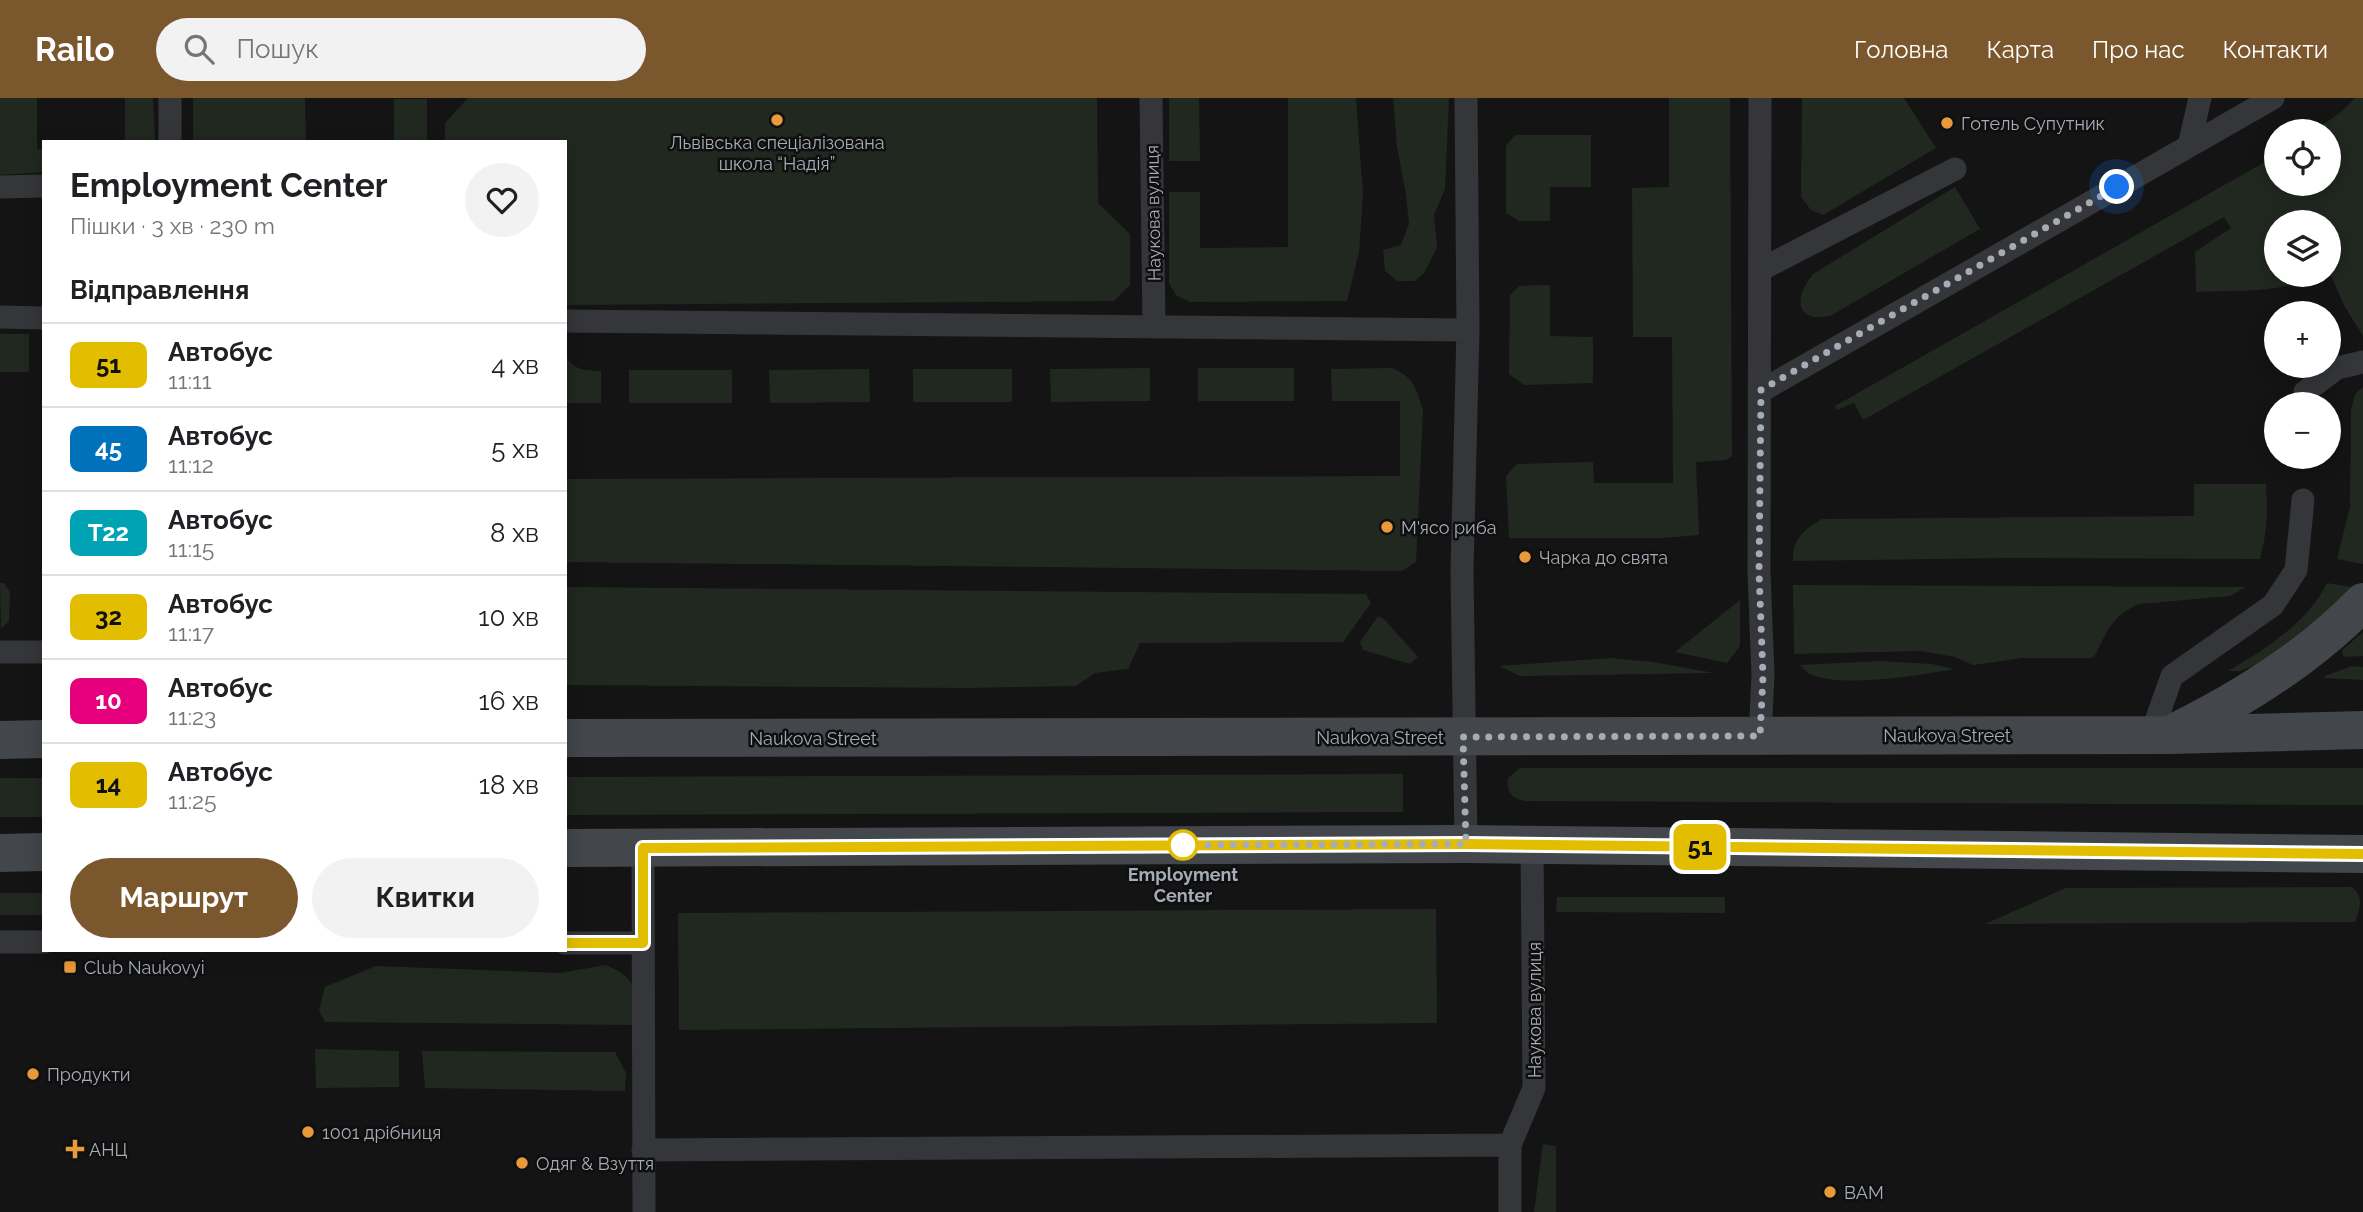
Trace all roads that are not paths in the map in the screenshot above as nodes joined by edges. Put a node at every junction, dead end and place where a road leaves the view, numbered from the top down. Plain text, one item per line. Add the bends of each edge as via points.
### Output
1 (170, 98) edge
2 (1152, 98) edge
3 (1466, 98) edge
4 (1760, 98) edge
5 (2200, 98) edge
6 (2273, 98) edge
7 (170, 140) edge
8 (2189, 146) junction
9 (1955, 169) dead end
10 (42, 186) edge
11 (0, 187) edge
12 (1760, 270) junction
13 (0, 317) edge
14 (42, 318) edge
15 (567, 321) edge
16 (1154, 327) junction
17 (1468, 330) junction
18 (2363, 362) edge
19 (1761, 390) junction
20 (2305, 392) edge
21 (2303, 500) dead end
22 (2363, 602) edge
23 (0, 652) edge
24 (42, 652) edge
25 (2363, 730) edge
26 (2160, 735) junction
27 (1760, 736) junction
28 (1463, 737) junction
29 (567, 738) edge
30 (0, 740) edge
31 (42, 740) edge
32 (1466, 844) junction
33 (1532, 844) junction
34 (567, 848) edge
35 (643, 848) junction
36 (42, 852) edge
37 (0, 853) edge
38 (2363, 854) edge
39 (0, 942) edge
40 (42, 942) edge
41 (567, 943) edge
42 (643, 943) junction
43 (1510, 1145) junction
44 (643, 1150) junction
45 (644, 1212) edge
46 (1510, 1212) edge

1 - 7 lane
2 - 16 lane, Наукова вулиця
3 - 17 lane
4 - 12 lane
5 - 8 lane
6 - 8 lane
8 - 19 lane
9 - 12 lane
10 - 11 lane
12 - 19 lane
13 - 14 lane
15 - 16 lane
16 - 17 lane
17 - 28 lane
18 - 20 lane via 2337,368
19 - 27 lane
21 - 26 lane via 2296,570 2273,605 2172,676
22 - 26 main road via 2313,647 2264,682 2223,707
23 - 24 lane
25 - 26 main road, Naukova Street
26 - 27 main road, Naukova Street
27 - 28 main road, Naukova Street
28 - 29 main road, Naukova Street
28 - 32 lane
30 - 31 main road
32 - 33 main road
32 - 35 main road
33 - 38 main road
33 - 43 lane, Наукова вулиця via 1534,1088
34 - 35 main road
35 - 42 lane
36 - 37 main road
39 - 40 lane
41 - 42 lane
42 - 44 lane
43 - 44 lane
43 - 46 lane, Наукова вулиця
44 - 45 lane

